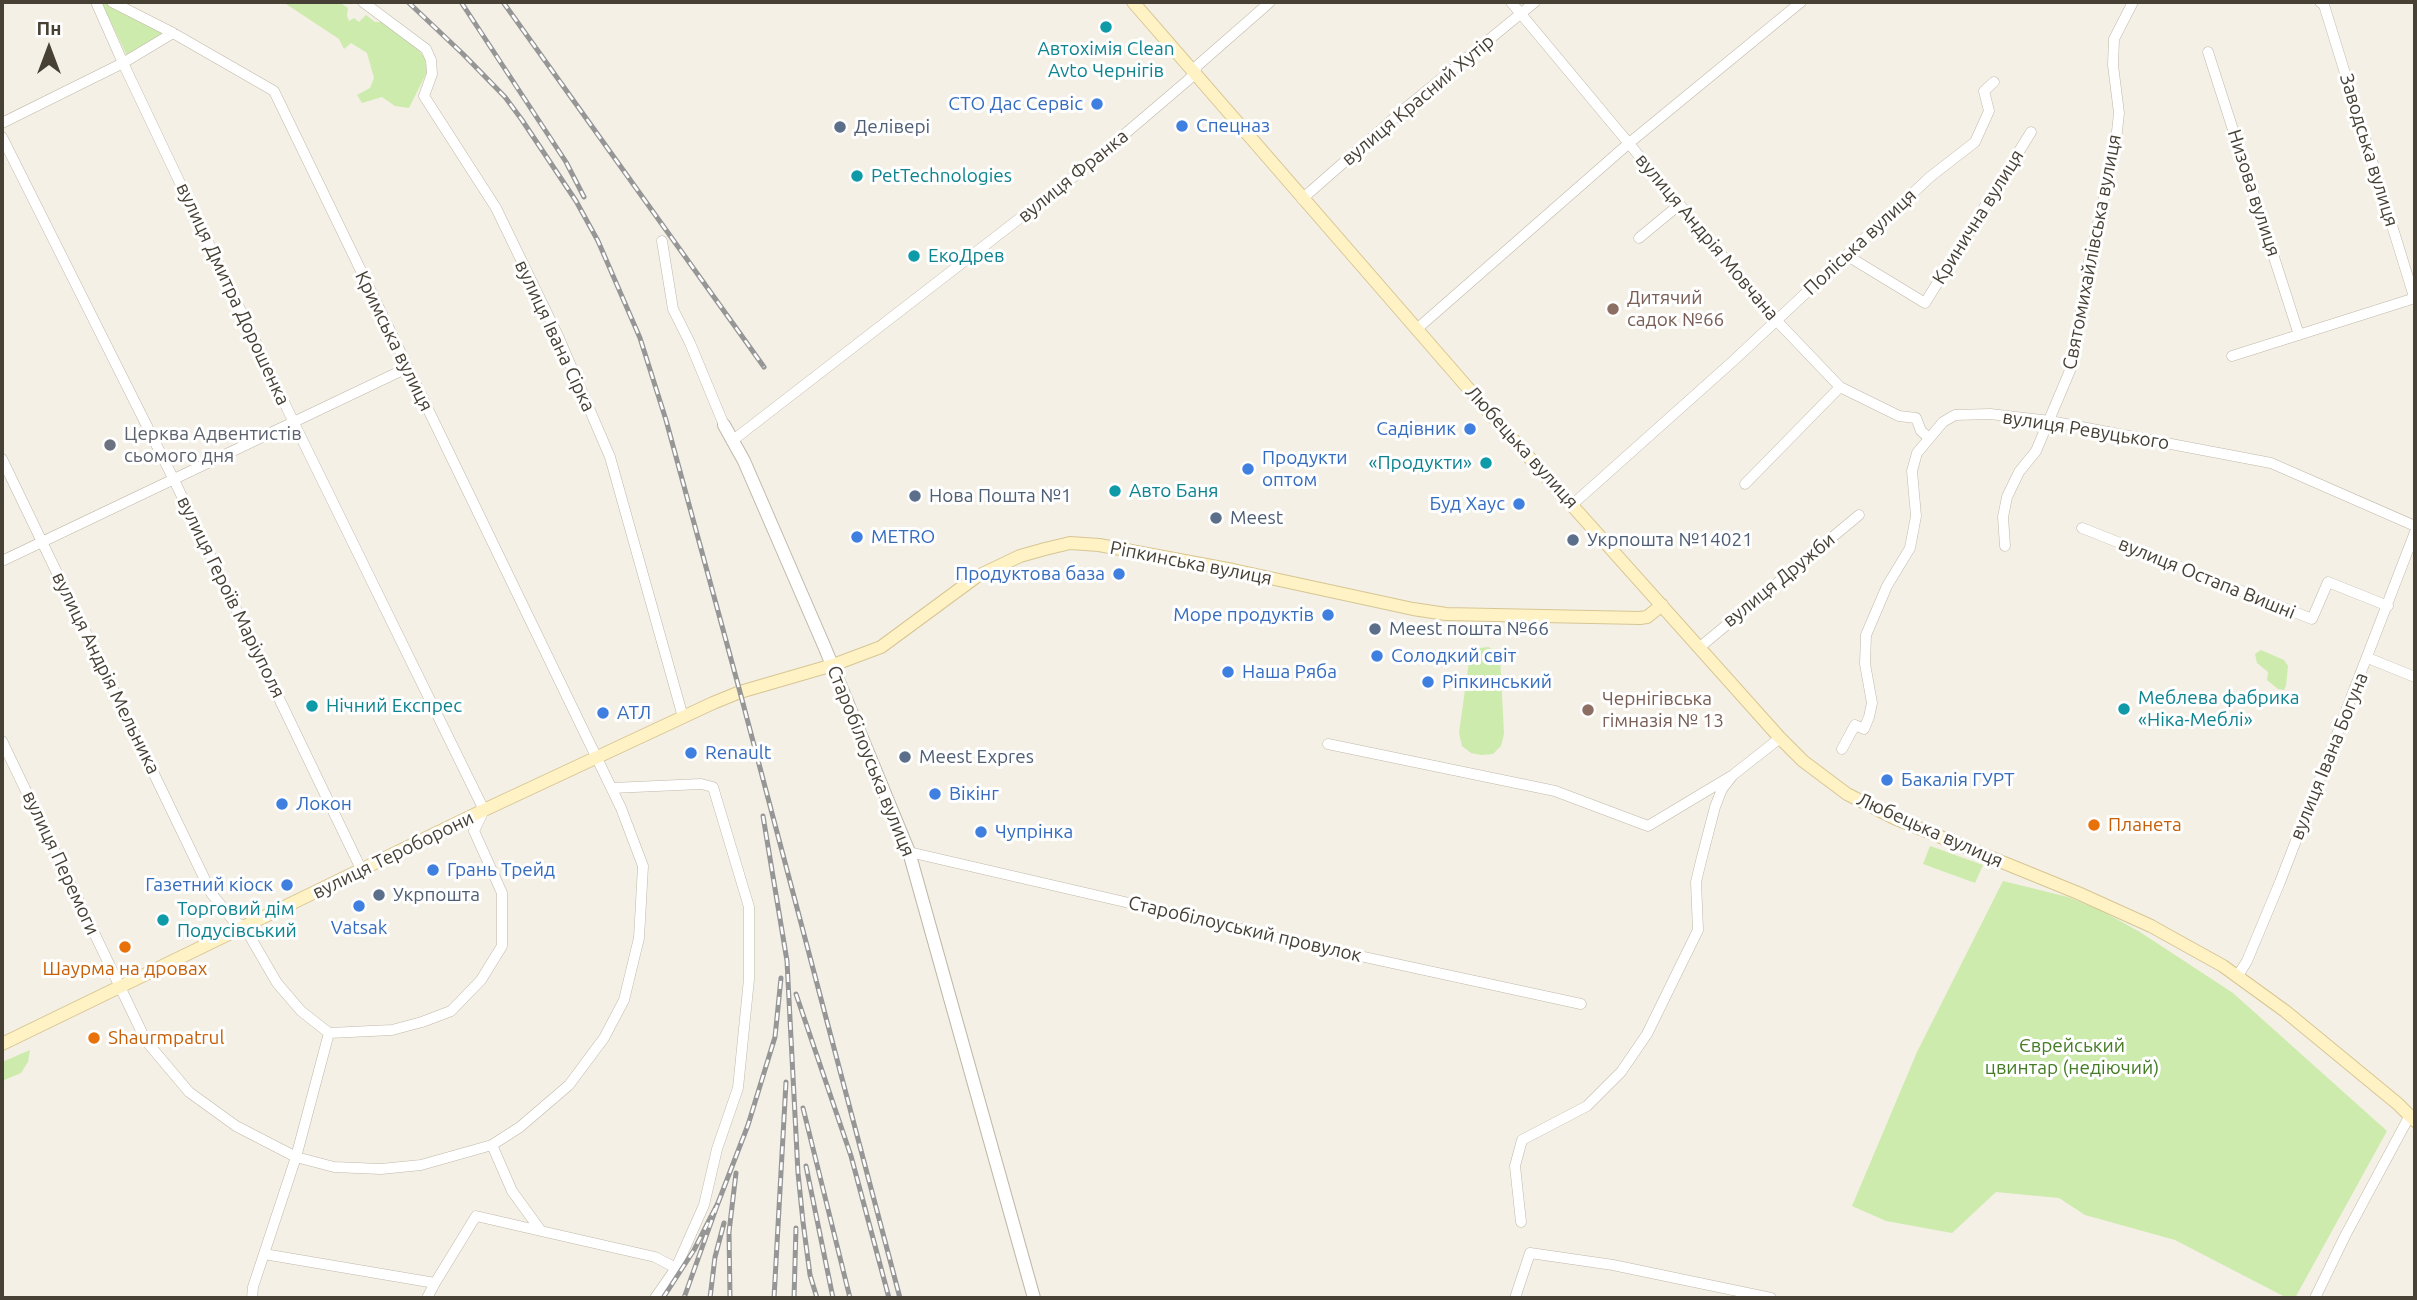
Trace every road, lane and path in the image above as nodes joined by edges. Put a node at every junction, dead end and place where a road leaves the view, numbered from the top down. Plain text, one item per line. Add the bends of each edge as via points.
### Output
1 (96, 2) edge
2 (112, 2) edge
3 (363, 2) edge
4 (1133, 2) edge
5 (1270, 2) edge
6 (1511, 2) edge
7 (1535, 2) edge
8 (1801, 2) edge
9 (2133, 2) edge
10 (2326, 3) edge
11 (1520, 13) junction
12 (173, 33) junction
13 (2208, 52) dead end
14 (123, 64) junction
15 (1194, 74) junction
16 (1993, 82) dead end
17 (2, 123) edge
18 (2031, 132) dead end
19 (2, 137) edge
20 (1628, 144) junction
21 (1301, 198) junction
22 (1679, 205) junction
23 (1639, 238) dead end
24 (662, 241) dead end
25 (1846, 255) junction
26 (2415, 299) edge
27 (1776, 320) junction
28 (1418, 328) junction
29 (2299, 335) junction
30 (2232, 356) dead end
31 (407, 368) junction
32 (1840, 387) junction
33 (2050, 421) junction
34 (294, 423) junction
35 (724, 425) joint
36 (1925, 434) junction
37 (732, 441) junction
38 (2, 459) edge
39 (174, 480) junction
40 (1745, 484) dead end
41 (1573, 504) junction
42 (1859, 515) dead end
43 (2415, 526) edge
44 (2082, 528) dead end
45 (2415, 532) edge
46 (42, 541) junction
47 (2005, 546) dead end
48 (2, 561) edge
49 (1662, 605) junction
50 (2388, 606) junction
51 (1700, 647) junction
52 (2368, 658) junction
53 (833, 665) junction
54 (2415, 677) edge
55 (749, 689) joint
56 (683, 717) junction
57 (1780, 738) junction
58 (2, 741) edge
59 (1328, 744) dead end
60 (1842, 749) dead end
61 (597, 756) junction
62 (1732, 775) junction
63 (612, 788) junction
64 (484, 810) junction
65 (909, 852) junction
66 (362, 871) junction
67 (245, 928) junction
68 (2237, 976) junction
69 (119, 986) junction
70 (1581, 1004) dead end
71 (329, 1033) junction
72 (2, 1044) edge
73 (2413, 1114) edge
74 (492, 1144) junction
75 (296, 1157) junction
76 (1521, 1222) dead end
77 (541, 1231) junction
78 (264, 1254) junction
79 (676, 1268) junction
80 (435, 1283) junction
81 (252, 1298) edge
82 (427, 1298) edge
83 (655, 1298) edge
84 (1034, 1298) edge
85 (1516, 1298) edge
86 (1771, 1298) edge
87 (2315, 1298) edge

1 - 14 street, вулиця Дмитра Дорошенка
2 - 12 street, Кримська вулиця
3 - 56 street, вулиця Івана Сірка via 426,49 432,74 424,96 496,208 558,336 610,457
4 - 15 main road, Любецька вулиця
5 - 15 street, вулиця Франка via 1197,66
6 - 11 street, вулиця Андрія Мовчана
7 - 11 street, вулиця Красний Хутір
8 - 20 street
9 - 33 street, Святомихайлівська вулиця via 2114,39 2119,113 2115,150 2071,368
10 - 26 street, Заводська вулиця
11 - 20 street, вулиця Андрія Мовчана
11 - 21 street, вулиця Красний Хутір
12 - 14 street
12 - 31 street, Кримська вулиця via 274,91
13 - 29 street, Низова вулиця
14 - 17 street
14 - 34 street, вулиця Дмитра Дорошенка
15 - 21 main road, Любецька вулиця
15 - 37 street, вулиця Франка via 1086,167
16 - 25 street, Поліська вулиця via 1984,91 1989,111 1975,142
18 - 25 street, Кринична вулиця via 1925,303
19 - 39 street, вулиця Героїв Маріуполя
20 - 22 street, вулиця Андрія Мовчана
20 - 28 street
21 - 28 main road, Любецька вулиця
22 - 23 street
22 - 27 street, вулиця Андрія Мовчана
24 - 35 street, Старобілоуська вулиця via 673,309
25 - 27 street, Поліська вулиця
26 - 29 street
27 - 32 street, вулиця Андрія Мовчана
27 - 41 street, Поліська вулиця
28 - 41 main road, Любецька вулиця
29 - 30 street
31 - 34 street
31 - 61 street, Кримська вулиця
32 - 36 street, вулиця Андрія Мовчана via 1899,416 1916,418
32 - 40 street
33 - 36 street, вулиця Ревуцького via 1955,415
33 - 43 street, вулиця Ревуцького via 2271,463
33 - 47 street, Святомихайлівська вулиця via 2007,497
34 - 39 street
34 - 64 street, вулиця Дмитра Дорошенка
35 - 37 street, Старобілоуська вулиця
36 - 60 street, вулиця Ревуцького via 1912,471 1916,516 1910,548 1866,635 1865,664 1872,703
37 - 53 street, Старобілоуська вулиця
38 - 46 street, вулиця Андрія Мельника
39 - 46 street
39 - 66 street, вулиця Героїв Маріуполя
41 - 49 main road, Любецька вулиця
42 - 51 street, вулиця Дружби
44 - 50 street, вулиця Остапа Вишні via 2312,619 2328,582
45 - 50 street, вулиця Івана Богуна
46 - 48 street
46 - 67 street, вулиця Андрія Мельника via 210,890
49 - 51 main road, Любецька вулиця
49 - 53 main road, Ріпкинська вулиця via 1640,618 1446,614 1172,558 1070,543 998,565 955,590 881,647
50 - 52 street, вулиця Івана Богуна
51 - 57 main road, Любецька вулиця
52 - 54 street
52 - 68 street, вулиця Івана Богуна via 2248,961
53 - 55 main road, Ріпкинська вулиця
53 - 65 street, Старобілоуська вулиця
55 - 56 main road, вулиця Тероборони
56 - 61 main road, вулиця Тероборони
57 - 62 street
57 - 68 main road, Любецька вулиця via 1847,794 1930,834 2151,926
58 - 69 street, вулиця Перемоги
59 - 62 street via 1555,791 1648,826
61 - 63 street, Кримська вулиця
61 - 64 main road, вулиця Тероборони
62 - 76 street via 1715,807 1696,882 1698,930 1647,1034 1621,1072 1587,1106 1522,1140 1515,1166
63 - 74 street, Кримська вулиця via 643,866 639,938 624,1000 604,1038 569,1085 520,1127
63 - 79 street via 713,787 749,907 749,979 738,1088 704,1205
64 - 66 main road, вулиця Тероборони
64 - 71 street via 474,831 502,892 502,946 481,980 451,1011 422,1022 392,1030
65 - 70 street, Старобілоуський провулок
65 - 84 street, Старобілоуська вулиця
66 - 67 main road, вулиця Тероборони
67 - 69 main road, вулиця Тероборони
67 - 71 street, вулиця Андрія Мельника via 276,983
68 - 73 main road, Любецька вулиця
69 - 72 main road, вулиця Тероборони
69 - 75 street, вулиця Перемоги via 146,1041 189,1092 236,1126
71 - 75 street
73 - 87 street
74 - 75 street, вулиця Перемоги via 421,1165 381,1169 334,1167
74 - 77 street via 512,1191
75 - 78 street
77 - 79 street via 654,1257
77 - 80 street via 476,1216
78 - 80 street
78 - 81 street
79 - 83 street
80 - 82 street
85 - 86 street via 1530,1253

